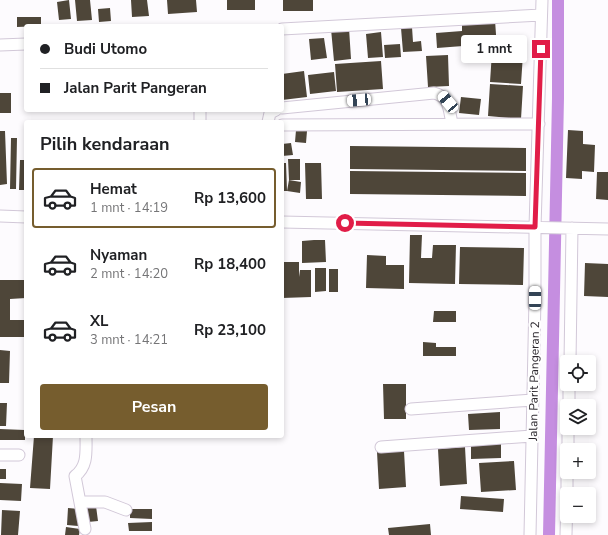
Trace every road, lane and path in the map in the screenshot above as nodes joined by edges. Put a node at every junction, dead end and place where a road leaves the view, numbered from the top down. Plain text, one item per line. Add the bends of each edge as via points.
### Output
1 (542, 0) edge
2 (541, 15) junction
3 (284, 29) edge
4 (24, 44) edge
5 (0, 46) edge
6 (284, 108) edge
7 (452, 124) junction
8 (539, 124) junction
9 (284, 125) edge
10 (0, 216) edge
11 (24, 217) edge
12 (284, 222) edge
13 (539, 227) junction
14 (567, 228) junction
15 (608, 229) edge
16 (570, 355) edge
17 (533, 400) junction
18 (411, 409) dead end
19 (532, 436) junction
20 (86, 438) edge
21 (381, 446) dead end
22 (0, 455) edge
23 (19, 455) dead end
24 (80, 502) junction
25 (126, 510) dead end
26 (566, 523) edge
27 (84, 529) dead end
28 (530, 535) edge
29 (566, 535) edge

1 - 2 street, Jalan Parit Pangeran 2
2 - 3 street
2 - 8 street, Jalan Parit Pangeran 2
4 - 5 street
6 - 7 street via 434,93 442,95 448,102
7 - 8 street
7 - 9 street
8 - 13 street, Jalan Parit Pangeran 2
10 - 11 street
12 - 13 street
13 - 14 street
13 - 17 street, Jalan Parit Pangeran 2
14 - 15 street
14 - 16 street
17 - 18 street
17 - 19 street, Jalan Parit Pangeran 2
19 - 21 street
19 - 28 street, Jalan Parit Pangeran 2
20 - 24 street via 85,464 82,471 75,476
22 - 23 street
24 - 25 street via 105,502
24 - 27 street
26 - 29 street

